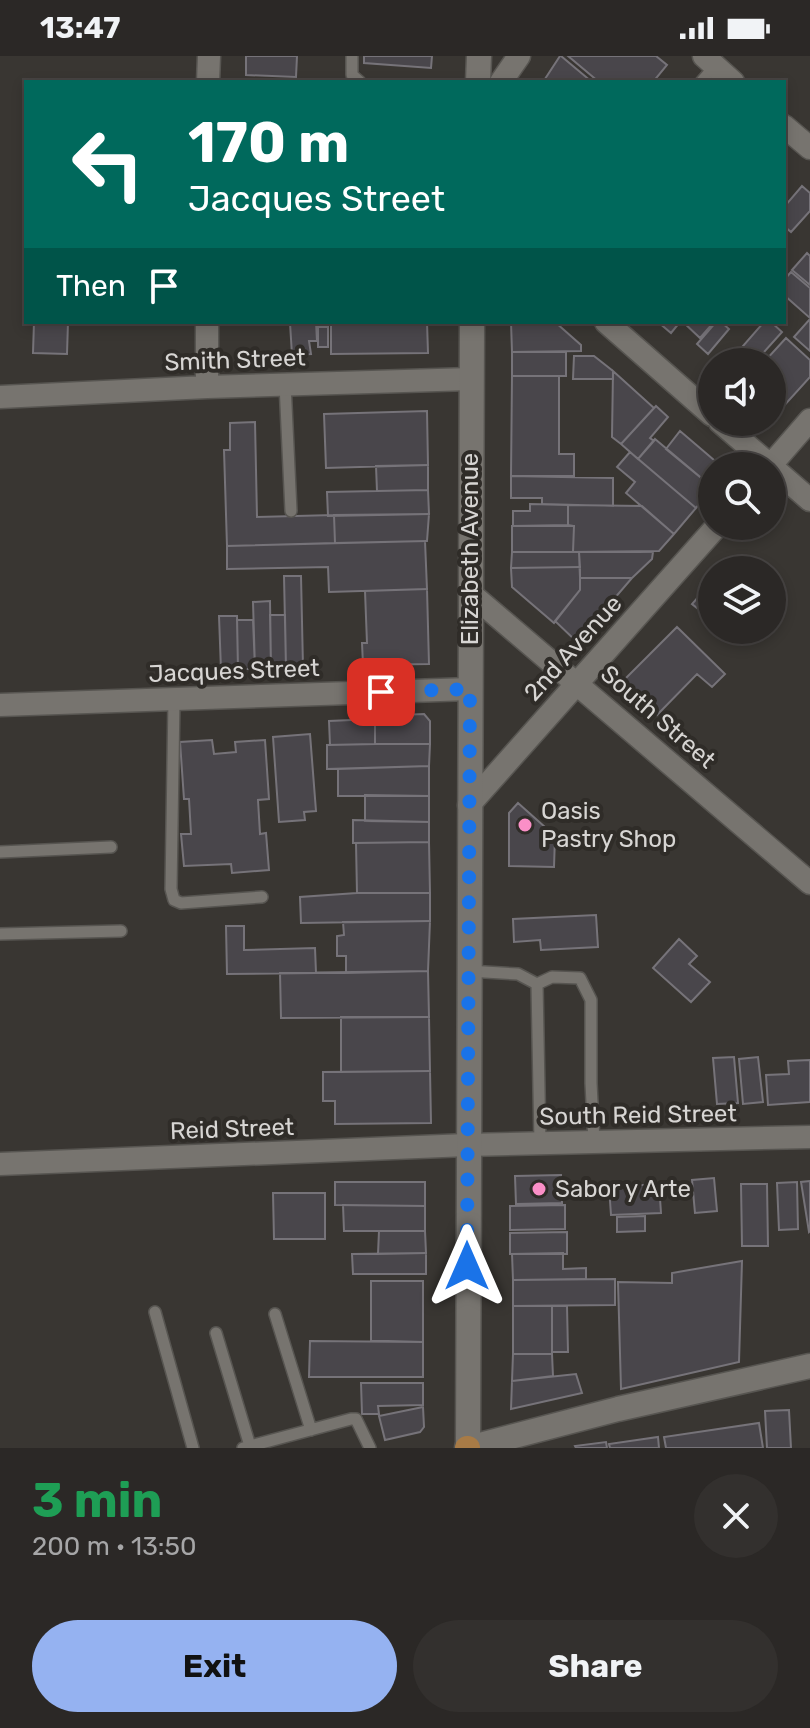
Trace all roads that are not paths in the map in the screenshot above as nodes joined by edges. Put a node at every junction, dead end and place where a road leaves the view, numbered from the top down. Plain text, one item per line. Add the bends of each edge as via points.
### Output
1 (209, 56) edge
2 (352, 56) edge
3 (479, 56) edge
4 (519, 56) edge
5 (706, 68) edge
6 (208, 80) edge
7 (358, 80) edge
8 (478, 80) edge
9 (502, 80) edge
10 (729, 80) edge
11 (786, 128) edge
12 (810, 148) edge
13 (207, 324) edge
14 (472, 324) edge
15 (608, 324) edge
16 (471, 379) junction
17 (285, 384) junction
18 (207, 387) junction
19 (0, 397) edge
20 (698, 403) edge
21 (810, 420) edge
22 (736, 436) edge
23 (755, 452) edge
24 (783, 452) edge
25 (786, 479) edge
26 (810, 500) edge
27 (291, 511) dead end
28 (705, 540) edge
29 (470, 593) junction
30 (578, 683) junction
31 (470, 689) junction
32 (174, 699) junction
33 (0, 705) edge
34 (469, 805) junction
35 (111, 847) dead end
36 (0, 852) edge
37 (810, 883) edge
38 (262, 897) dead end
39 (121, 931) dead end
40 (0, 934) edge
41 (468, 971) junction
42 (537, 984) junction
43 (810, 1137) edge
44 (594, 1142) junction
45 (540, 1143) junction
46 (467, 1145) junction
47 (0, 1164) edge
48 (155, 1312) dead end
49 (275, 1314) dead end
50 (216, 1333) dead end
51 (810, 1366) edge
52 (311, 1430) junction
53 (246, 1447) edge
54 (193, 1448) edge
55 (370, 1448) edge
56 (467, 1448) edge

1 - 6 street
2 - 7 lane via 352,75
3 - 8 street
4 - 9 street
5 - 10 street
11 - 12 street
13 - 18 street
14 - 16 street, Elizabeth Avenue
15 - 20 street
16 - 17 street, Smith Street
16 - 29 street, Elizabeth Avenue
17 - 18 street, Smith Street
17 - 27 lane
18 - 19 street, Smith Street
21 - 24 street
22 - 23 street
25 - 26 street
28 - 30 street, 2nd Avenue
29 - 30 street, South Street
29 - 31 street, Elizabeth Avenue
30 - 34 street, 2nd Avenue
30 - 37 street, South Street
31 - 32 street, Jacques Street
31 - 34 street, Elizabeth Avenue
32 - 33 street, Jacques Street
32 - 38 lane via 174,900
34 - 41 street, Elizabeth Avenue
35 - 36 lane
39 - 40 lane
41 - 42 lane via 518,974
41 - 46 street, Elizabeth Avenue
42 - 44 lane via 552,977 580,978 591,1000
42 - 45 lane
43 - 44 street, South Reid Street
44 - 45 street, South Reid Street
45 - 46 street, South Reid Street
46 - 47 street, Reid Street
46 - 56 street, Elizabeth Avenue
48 - 54 lane
49 - 52 lane
50 - 53 lane
51 - 56 street
52 - 53 lane
52 - 55 lane via 356,1419

